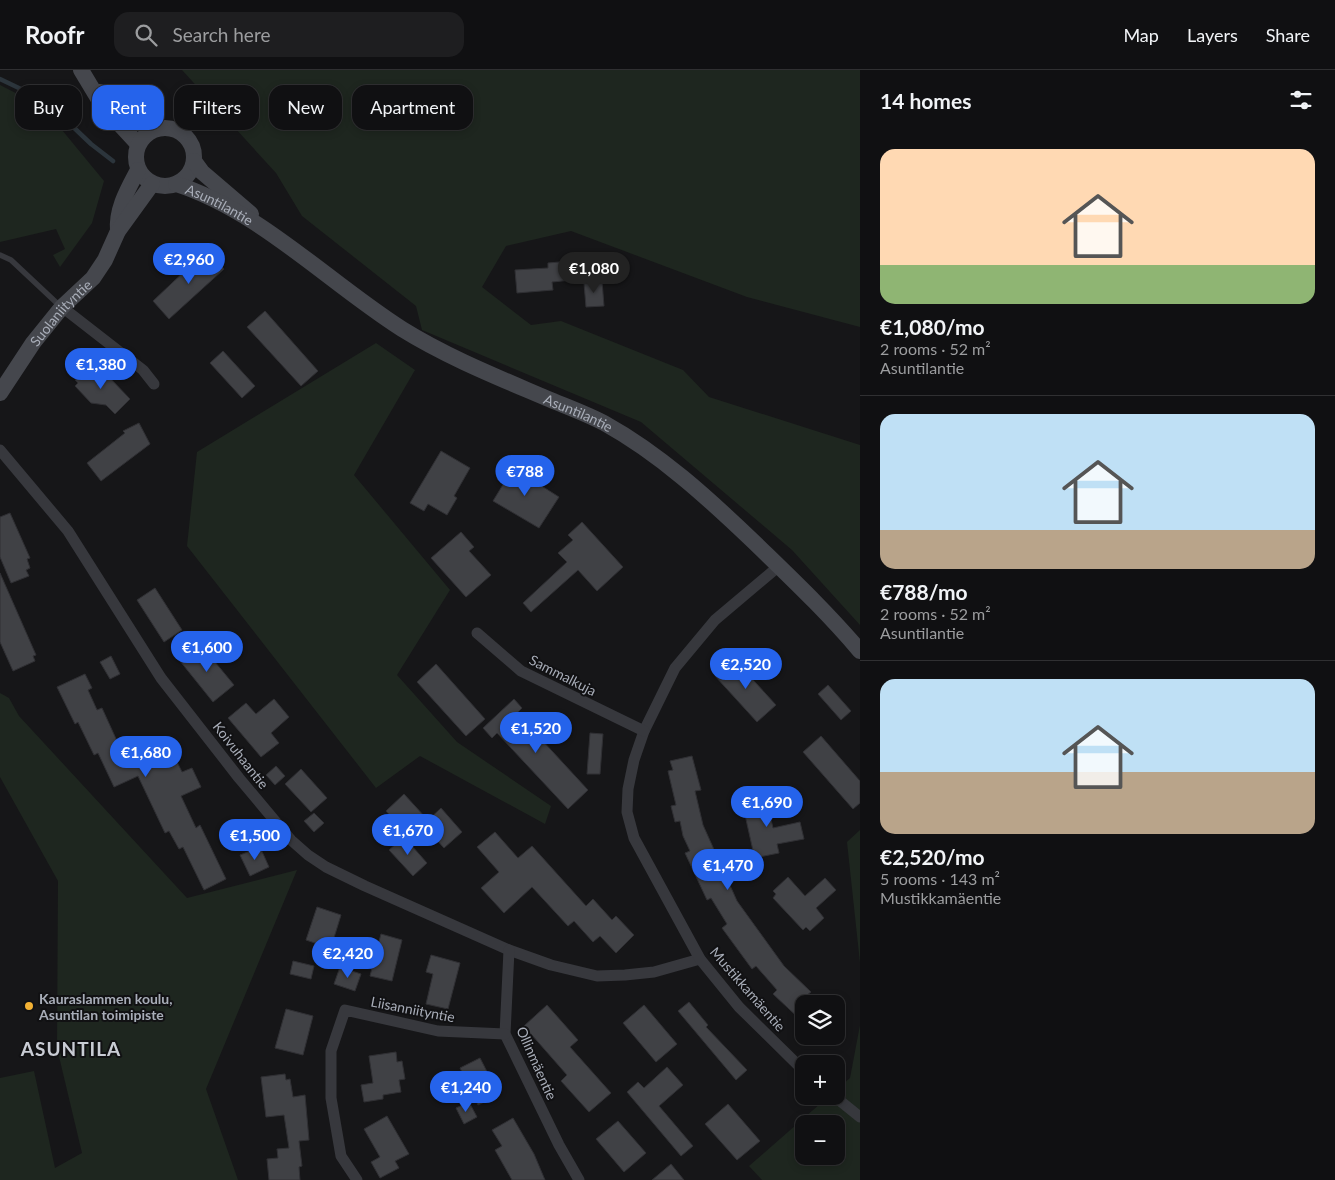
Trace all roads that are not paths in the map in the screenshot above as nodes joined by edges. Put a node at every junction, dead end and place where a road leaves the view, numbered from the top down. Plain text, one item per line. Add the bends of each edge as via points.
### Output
1 (81, 70) edge
2 (91, 84) joint
3 (164, 128) edge
4 (155, 130) edge
5 (138, 144) junction
6 (194, 161) junction
7 (138, 170) junction
8 (152, 184) junction
9 (176, 184) junction
10 (260, 225) junction
11 (118, 231) junction
12 (0, 255) edge
13 (62, 307) junction
14 (154, 384) dead end
15 (0, 393) edge
16 (0, 450) edge
17 (779, 566) junction
18 (477, 633) dead end
19 (860, 651) edge
20 (644, 731) junction
21 (509, 950) junction
22 (700, 959) junction
23 (504, 1034) junction
24 (795, 1062) edge
25 (845, 1105) edge
26 (860, 1117) edge
27 (357, 1180) edge
28 (579, 1180) edge

1 - 2 street
2 - 5 street via 102,105
3 - 6 street via 182,132 192,145
4 - 5 street
5 - 7 street via 135,157
6 - 9 street via 188,175
6 - 10 street, Asuntilantie
7 - 8 street
7 - 11 street, Suolaniityntie via 121,206
8 - 9 street
8 - 11 street, Suolaniityntie
9 - 10 street, Asuntilantie via 219,202
10 - 17 street, Asuntilantie via 372,310 418,338 462,362 602,422 651,452 713,502
11 - 13 street, Suolaniityntie via 93,278
12 - 13 lane via 11,260
13 - 14 street via 143,370
13 - 15 street, Suolaniityntie
16 - 21 street, Koivuhaantie via 68,531 161,678 290,840 326,867
17 - 19 street, Asuntilantie
17 - 20 street, Mustikkamäentie via 715,620 675,668
18 - 20 street, Sammalkuja via 521,671
20 - 22 street, Mustikkamäentie via 634,760 627,812 646,864
21 - 22 street, Koivuhaantie via 596,976 654,972
21 - 23 street, Ollinmäentie
22 - 24 street, Mustikkamäentie via 739,1007
23 - 27 street, Liisanniityntie via 438,1032 345,1010 331,1051 331,1098 341,1156
23 - 28 street, Ollinmäentie
25 - 26 street

